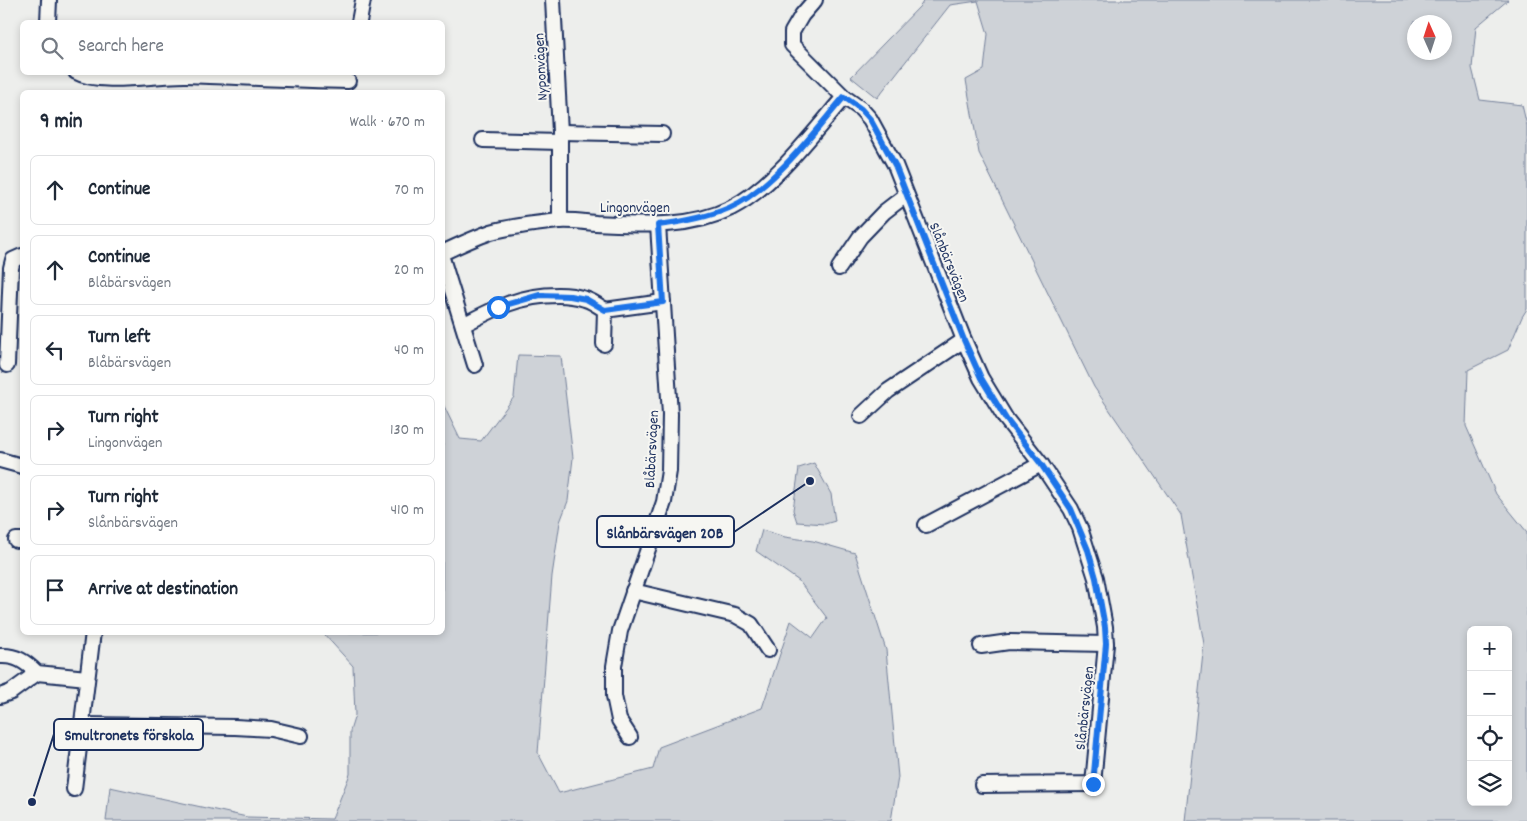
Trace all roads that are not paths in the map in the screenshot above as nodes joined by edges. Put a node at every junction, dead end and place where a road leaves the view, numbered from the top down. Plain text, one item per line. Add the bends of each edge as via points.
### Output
1 (49, 0) edge
2 (363, 0) edge
3 (553, 0) edge
4 (815, 0) edge
5 (48, 20) edge
6 (359, 20) edge
7 (89, 75) edge
8 (185, 75) edge
9 (185, 75) edge
10 (349, 82) edge
11 (844, 97) junction
12 (662, 134) dead end
13 (560, 137) junction
14 (483, 140) dead end
15 (906, 195) junction
16 (560, 221) junction
17 (658, 225) junction
18 (445, 252) edge
19 (20, 257) edge
20 (445, 268) edge
21 (839, 268) dead end
22 (663, 302) junction
23 (605, 310) junction
24 (463, 325) junction
25 (964, 340) junction
26 (604, 344) dead end
27 (7, 365) dead end
28 (475, 365) dead end
29 (861, 416) dead end
30 (0, 460) edge
31 (1041, 464) junction
32 (20, 465) edge
33 (926, 525) dead end
34 (633, 591) junction
35 (93, 635) edge
36 (1106, 644) junction
37 (981, 646) dead end
38 (768, 650) dead end
39 (0, 656) edge
40 (37, 673) junction
41 (87, 678) junction
42 (0, 696) edge
43 (82, 725) junction
44 (300, 736) dead end
45 (630, 737) dead end
46 (982, 785) dead end
47 (74, 789) dead end

1 - 5 street
2 - 6 street
3 - 13 street, Nyponvägen
4 - 11 street, Slånbärsvägen via 792,32 792,45
7 - 8 street via 106,79
9 - 10 street
11 - 15 street, Slånbärsvägen via 870,119 895,165
11 - 17 street, Lingonvägen via 762,187 730,208 698,219
12 - 13 street
13 - 14 street
13 - 16 street, Nyponvägen
15 - 21 street via 860,237
15 - 25 street, Slånbärsvägen
16 - 17 street, Lingonvägen
16 - 18 street, Lingonvägen via 493,232
17 - 22 street, Blåbärsvägen
19 - 27 street via 13,260 11,268
20 - 24 street
22 - 23 street
22 - 34 street, Blåbärsvägen via 670,414 669,470 664,502
23 - 24 street via 586,299 540,295 498,307
23 - 26 street
24 - 28 street
25 - 29 street via 888,391
25 - 31 street, Slånbärsvägen via 981,378 1006,419
30 - 32 street
31 - 33 street
31 - 36 street, Slånbärsvägen via 1071,509 1088,550 1096,578
34 - 38 street via 735,615 751,624
34 - 45 street, Blåbärsvägen via 620,631 614,666 614,696 619,720
35 - 41 street
36 - 37 street, Slånbärsvägen via 1009,642
36 - 46 street, Slånbärsvägen via 1093,784
39 - 40 street via 26,662
40 - 41 street
40 - 42 street
41 - 43 street
43 - 44 street via 235,727 271,729
43 - 47 street

